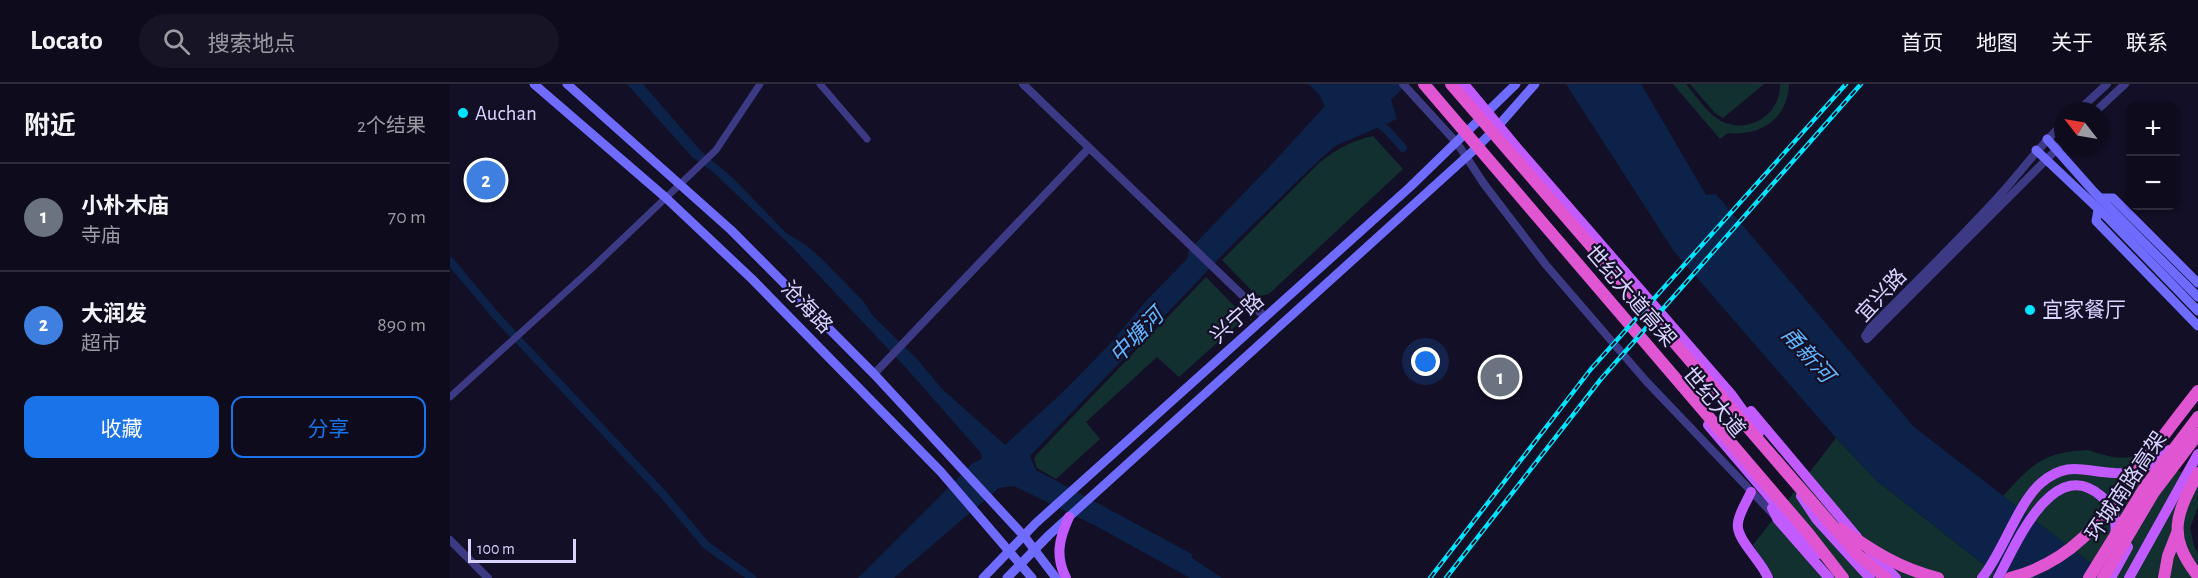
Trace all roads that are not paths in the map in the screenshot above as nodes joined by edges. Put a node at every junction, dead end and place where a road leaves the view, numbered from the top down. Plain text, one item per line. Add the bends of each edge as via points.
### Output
1 (534, 84) edge
2 (567, 84) edge
3 (760, 84) edge
4 (820, 84) edge
5 (1023, 84) edge
6 (1403, 84) edge
7 (1421, 84) edge
8 (1451, 84) edge
9 (1464, 84) edge
10 (1516, 84) edge
11 (1535, 84) edge
12 (2107, 84) edge
13 (2125, 84) edge
14 (2088, 102) edge
15 (2106, 102) edge
16 (1488, 112) junction
17 (1499, 125) junction
18 (2054, 132) edge
19 (867, 139) dead end
20 (2047, 139) junction
21 (1460, 140) junction
22 (2054, 143) edge
23 (1089, 148) junction
24 (2037, 150) junction
25 (2054, 151) edge
26 (1470, 153) junction
27 (2067, 156) edge
28 (2046, 159) junction
29 (680, 184) junction
30 (665, 197) junction
31 (2100, 198) junction
32 (2098, 210) junction
33 (2198, 283) edge
34 (2198, 297) edge
35 (2198, 310) edge
36 (1265, 317) junction
37 (2198, 326) edge
38 (874, 374) junction
39 (2198, 391) edge
40 (1731, 394) junction
41 (450, 397) edge
42 (2198, 408) edge
43 (2198, 419) edge
44 (2198, 434) edge
45 (2198, 454) edge
46 (2198, 473) edge
47 (2198, 484) edge
48 (1754, 487) junction
49 (1069, 517) junction
50 (1826, 518) junction
51 (1808, 533) junction
52 (1024, 536) junction
53 (450, 540) edge
54 (1035, 549) junction
55 (1010, 550) junction
56 (1021, 563) junction
57 (2198, 576) edge
58 (484, 577) edge
59 (1893, 577) edge
60 (2108, 577) edge
61 (982, 578) edge
62 (1007, 578) edge
63 (1032, 578) edge
64 (1056, 578) edge
65 (1066, 578) edge
66 (1767, 578) edge
67 (1830, 578) edge
68 (1842, 578) edge
69 (1870, 578) edge
70 (1938, 578) edge
71 (1982, 578) edge
72 (1998, 578) edge
73 (2010, 578) edge
74 (2089, 578) edge
75 (2129, 578) edge
76 (2164, 578) edge

1 - 30 main road, 沧海路
2 - 29 main road, 沧海路
3 - 29 street via 711,155
4 - 19 street
5 - 23 street
6 - 21 street
7 - 21 main road, 世纪大道
7 - 51 highway, 世纪大道高架
8 - 50 highway, 世纪大道高架
9 - 16 main road, 世纪大道
10 - 16 main road, 兴宁路
11 - 17 main road, 兴宁路
12 - 14 street
13 - 15 street
16 - 17 main road, 世纪大道
16 - 21 main road, 兴宁路
17 - 26 main road, 兴宁路
17 - 40 main road, 世纪大道
18 - 20 street, 宜兴路
20 - 22 main road
20 - 24 street, 宜兴路
21 - 26 main road, 世纪大道
21 - 36 main road, 兴宁路
23 - 36 street
23 - 38 street
24 - 28 main road
24 - 28 street, 宜兴路 via 2000,195 1871,327 1867,339
25 - 28 street, 宜兴路
26 - 48 main road, 世纪大道
26 - 48 street via 1484,184 1546,265 1646,381
26 - 49 main road, 兴宁路
27 - 31 main road
28 - 32 main road
29 - 30 street
29 - 38 main road, 沧海路
30 - 41 street
30 - 55 main road, 沧海路 via 752,279
31 - 33 main road via 2113,198
31 - 34 main road
32 - 35 main road
32 - 37 main road via 2096,221
36 - 52 main road, 兴宁路
38 - 52 main road, 沧海路
39 - 73 highway via 2089,534 2055,561
40 - 59 main road via 1749,408
40 - 69 main road, 世纪大道 via 1817,520
42 - 71 main road via 2166,454 2132,473 2067,469 2055,472 2038,485
43 - 60 main road
43 - 74 highway, 环城南路高架 via 2145,488
44 - 60 highway, 环城南路高架 via 2154,492
45 - 75 main road
46 - 57 highway via 2182,508 2177,532 2181,550
47 - 76 highway via 2168,556
48 - 66 main road via 1737,531 1765,569
48 - 67 main road
48 - 68 main road, 世纪大道
49 - 54 main road, 兴宁路
49 - 65 main road via 1059,554 1059,565
50 - 59 highway, 世纪大道高架 via 1857,554
50 - 70 highway via 1893,563
51 - 67 highway
51 - 68 highway
52 - 54 main road, 沧海路
52 - 55 main road, 兴宁路
53 - 58 street
54 - 56 main road, 兴宁路
54 - 64 main road, 沧海路
55 - 56 main road, 沧海路
55 - 61 main road, 兴宁路
56 - 62 main road, 兴宁路
56 - 63 main road, 沧海路
60 - 72 main road via 2117,526 2112,508 2100,494 2078,485 2055,491 2033,515

